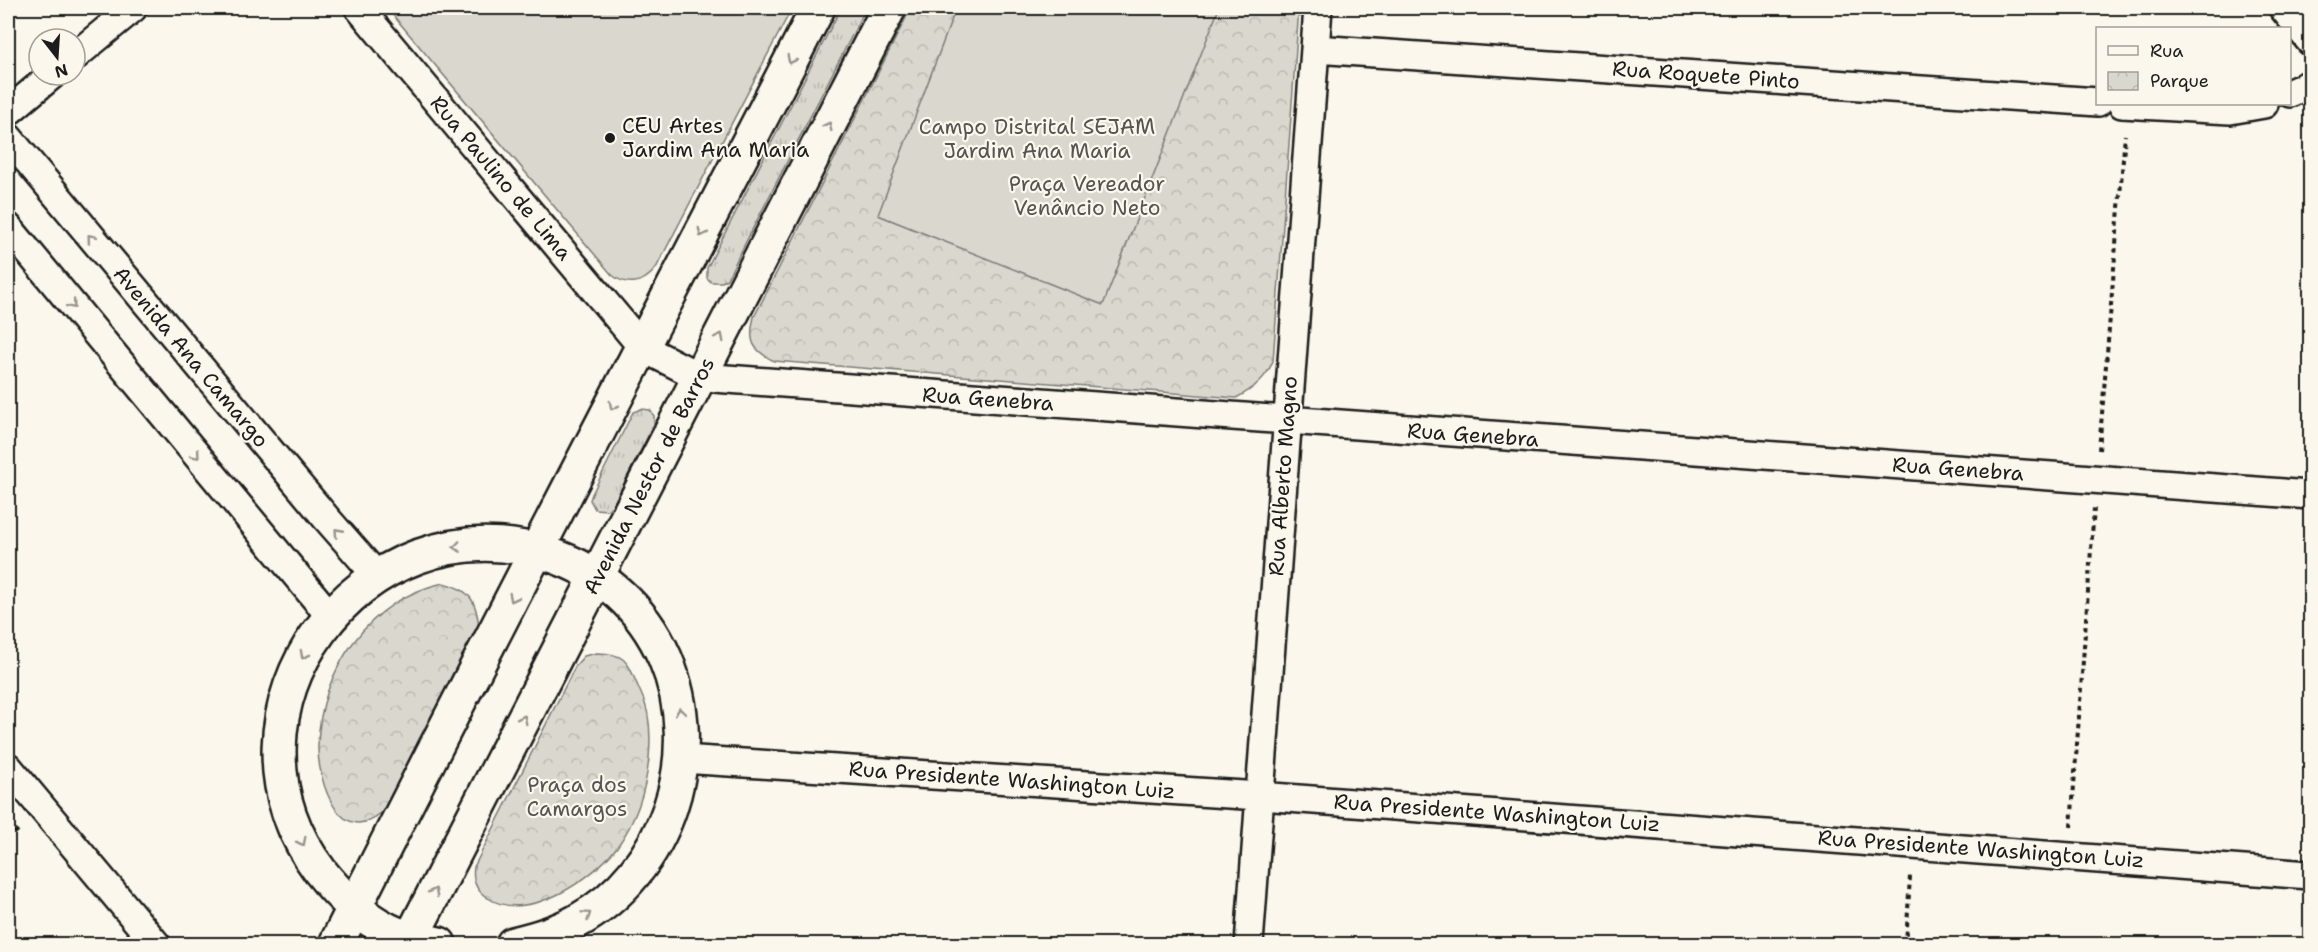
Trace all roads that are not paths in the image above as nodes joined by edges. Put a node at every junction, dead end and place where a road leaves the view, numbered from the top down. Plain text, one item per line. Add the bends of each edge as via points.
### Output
1 (133, 8) edge
2 (359, 8) edge
3 (818, 8) edge
4 (889, 8) edge
5 (1318, 8) edge
6 (2283, 8) edge
7 (2310, 40) edge
8 (87, 46) edge
9 (1314, 49) junction
10 (2310, 84) edge
11 (38, 87) edge
12 (2291, 92) edge
13 (2096, 102) edge
14 (2140, 105) edge
15 (2260, 105) edge
16 (8, 112) edge
17 (8, 137) edge
18 (8, 227) edge
19 (643, 348) junction
20 (699, 377) junction
21 (1287, 421) junction
22 (2310, 495) edge
23 (536, 551) junction
24 (377, 576) junction
25 (598, 576) junction
26 (330, 616) junction
27 (682, 759) junction
28 (8, 767) edge
29 (1260, 796) junction
30 (2310, 875) edge
31 (354, 908) junction
32 (419, 942) edge
33 (156, 945) edge
34 (336, 945) edge
35 (513, 945) edge
36 (1249, 945) edge

1 - 8 street
2 - 19 street, Rua Paulino de Lima
3 -> 19 street
20 -> 4 street, Avenida Nestor de Barros
5 - 9 street, Rua Alberto Magno
6 - 7 street
9 - 13 street, Rua Roquete Pinto
9 - 21 street, Rua Alberto Magno
10 - 12 street
11 - 16 street
14 - 15 street via 2230,110
24 -> 17 street, Avenida Ana Camargo
18 -> 26 street
19 - 20 street, Rua Genebra
19 -> 23 street
20 - 21 street, Rua Genebra
20 - 25 street, Avenida Nestor de Barros
21 - 22 street, Rua Genebra
21 - 29 street, Rua Alberto Magno
23 -> 24 street via 503,545 438,550 406,560
23 - 25 street
23 -> 31 street
24 - 26 street
27 -> 25 street via 680,706 664,657 636,612
32 -> 25 street, Avenida Nestor de Barros
26 -> 31 street via 313,638 290,687 283,713 280,768 284,794 303,845 334,890
27 - 29 street, Rua Presidente Washington Luiz
35 -> 27 street via 575,922 604,904 629,881 665,824
28 - 33 street
29 - 30 street, Rua Presidente Washington Luiz
29 - 36 street, Rua Alberto Magno
31 - 32 street via 390,931
31 - 34 street

